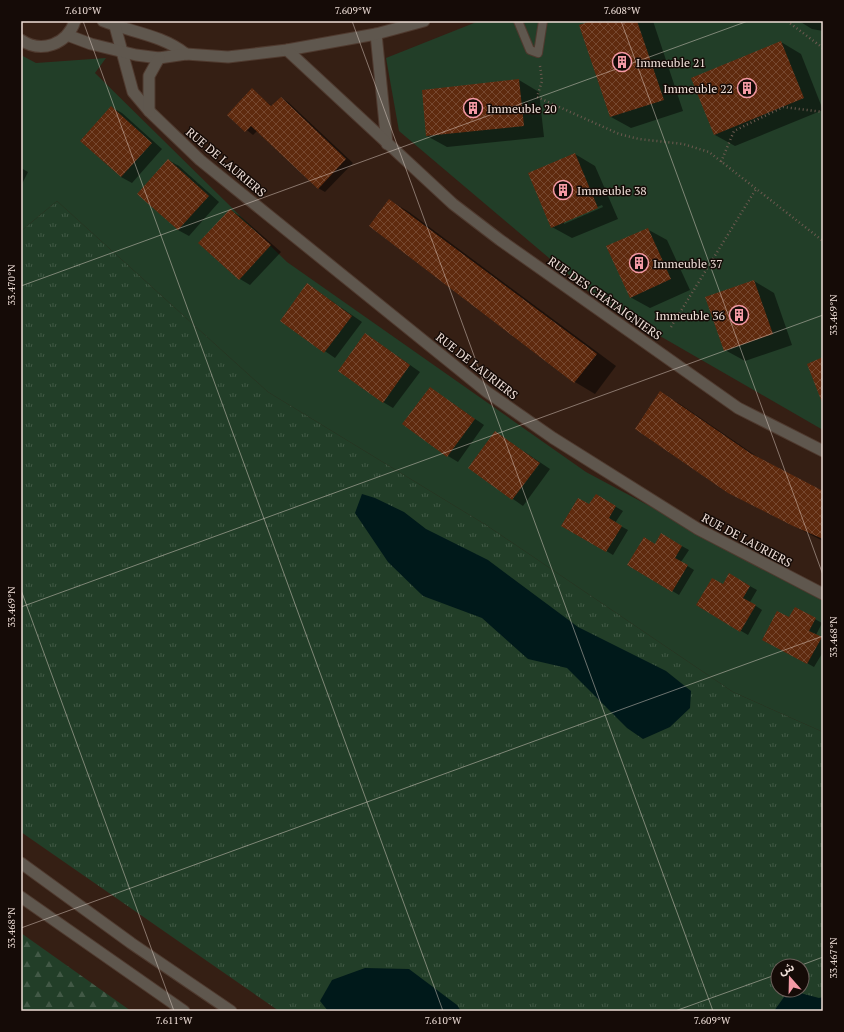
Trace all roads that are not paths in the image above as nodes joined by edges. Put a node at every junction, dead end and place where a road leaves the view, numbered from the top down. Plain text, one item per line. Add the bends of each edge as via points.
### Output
1 (75, 21) edge
2 (102, 21) edge
3 (424, 21) edge
4 (518, 21) edge
5 (543, 21) edge
6 (115, 26) junction
7 (376, 34) junction
8 (67, 36) junction
9 (21, 40) edge
10 (287, 50) junction
11 (123, 52) junction
12 (186, 54) junction
13 (159, 58) junction
14 (149, 111) junction
15 (387, 144) junction
16 (823, 451) edge
17 (823, 594) edge
18 (21, 863) edge
19 (21, 898) edge
20 (184, 1011) edge
21 (231, 1011) edge

1 - 8 street
2 - 6 street
3 - 7 street
4 - 5 lane via 530,50 538,53
6 - 11 street, RUE DE LAURIERS
6 - 12 street via 174,44
7 - 10 street
7 - 15 street
8 - 9 street via 48,46 31,45
8 - 11 street
10 - 12 street via 228,57
10 - 15 street, RUE DES CHÂTAIGNIERS
11 - 13 street
11 - 14 street, RUE DE LAURIERS via 133,92
12 - 13 street
13 - 14 street via 149,76
14 - 17 street, RUE DE LAURIERS via 200,160 486,392 553,438 698,528
15 - 16 street, RUE DES CHÂTAIGNIERS via 459,208 500,240 625,329 738,408
18 - 21 street
19 - 20 street

